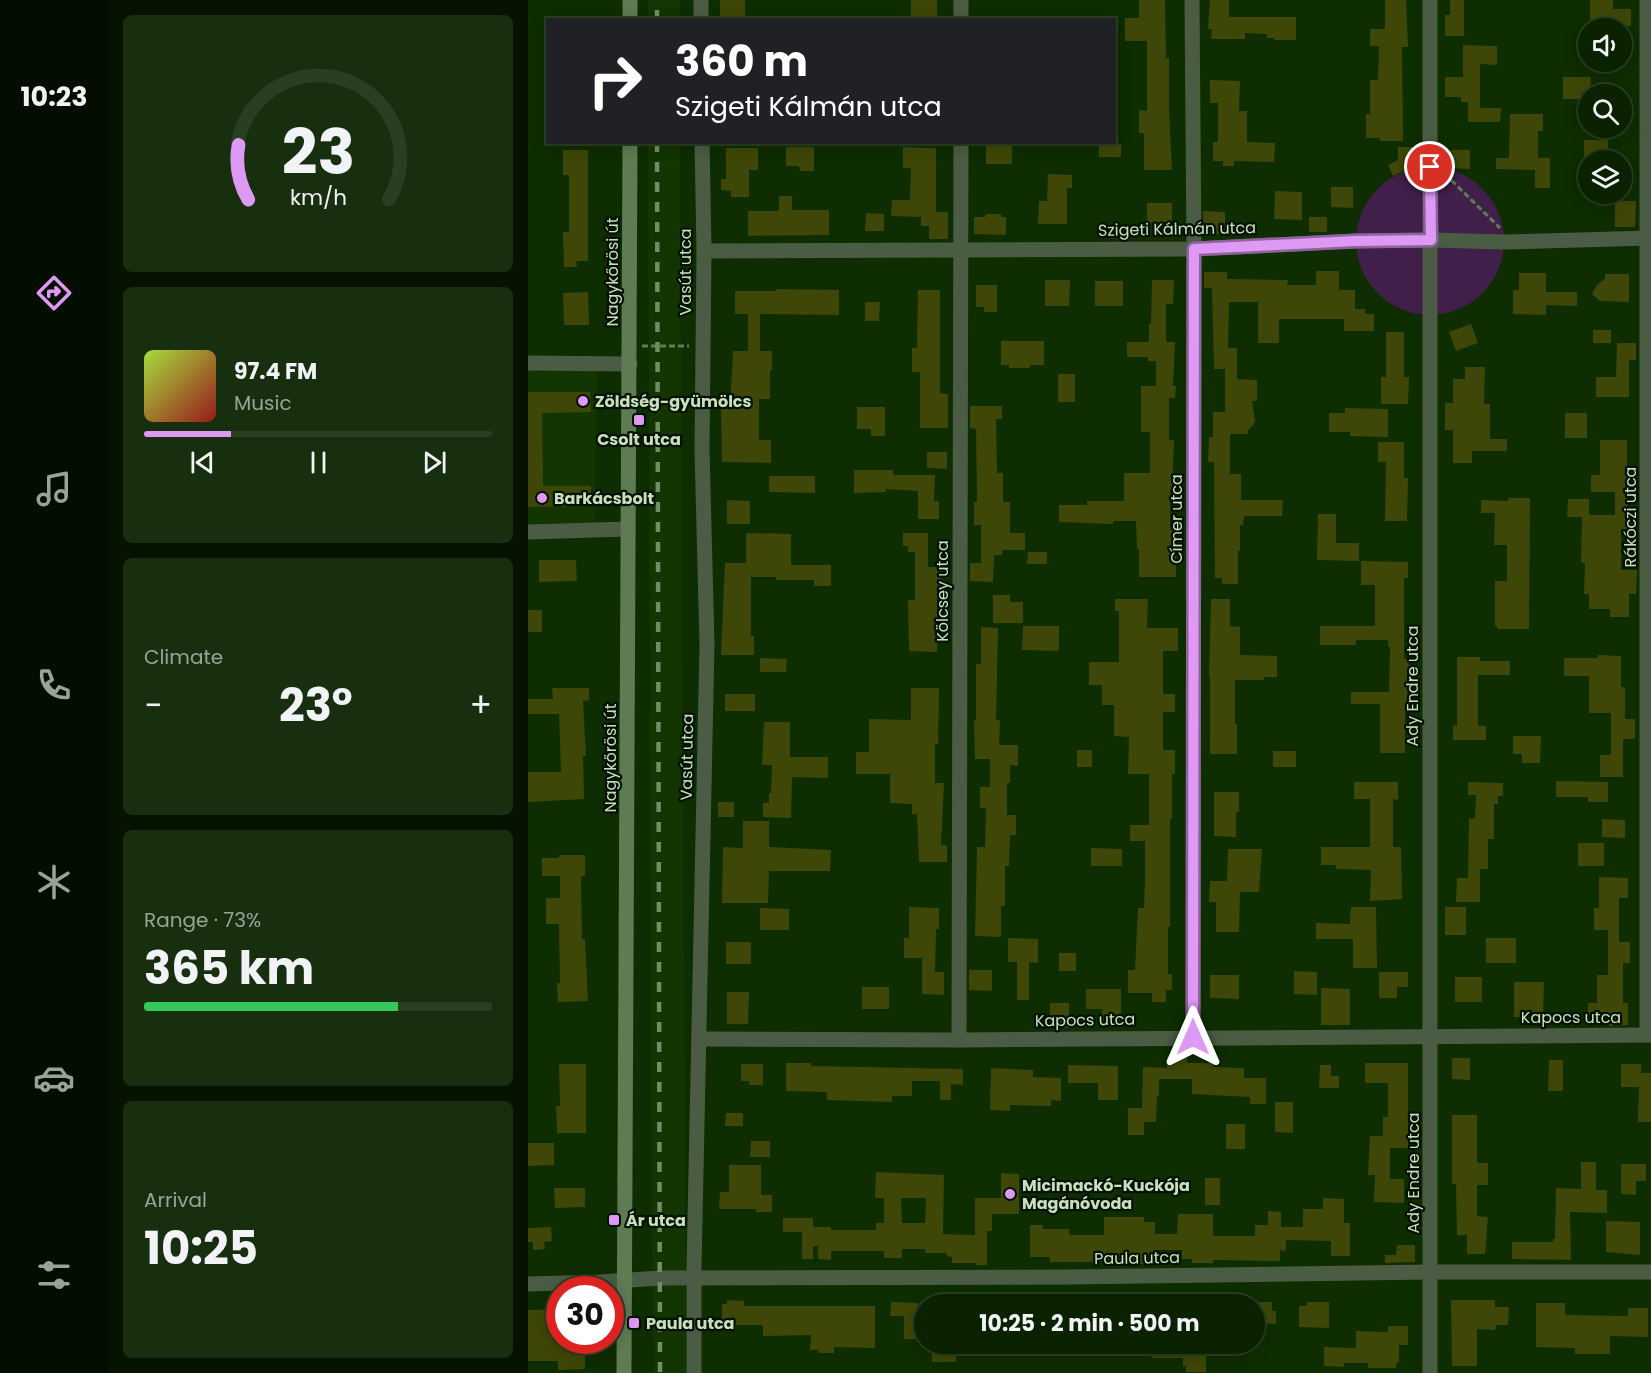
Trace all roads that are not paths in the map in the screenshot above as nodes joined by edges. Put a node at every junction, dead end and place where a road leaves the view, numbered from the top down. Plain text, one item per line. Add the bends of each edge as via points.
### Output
1 (630, 0) edge
2 (701, 0) edge
3 (961, 0) edge
4 (1192, 0) edge
5 (1430, 0) edge
6 (1647, 0) edge
7 (630, 18) edge
8 (701, 18) edge
9 (961, 18) edge
10 (630, 144) edge
11 (702, 144) edge
12 (961, 144) edge
13 (1650, 238) edge
14 (1431, 240) junction
15 (1194, 249) junction
16 (961, 250) junction
17 (704, 251) junction
18 (528, 363) edge
19 (630, 364) junction
20 (628, 529) junction
21 (528, 532) edge
22 (1649, 1035) edge
23 (1430, 1036) junction
24 (1193, 1037) junction
25 (699, 1039) junction
26 (959, 1040) junction
27 (1431, 1272) junction
28 (1651, 1272) edge
29 (694, 1278) junction
30 (624, 1280) joint
31 (546, 1283) edge
32 (528, 1284) edge
33 (624, 1354) edge
34 (624, 1373) edge
35 (694, 1373) edge
36 (1431, 1373) edge

1 - 7 main road
2 - 8 street
3 - 9 street
4 - 15 street, Címer utca
5 - 14 street, Ady Endre utca
6 - 13 street, Rákóczi utca
10 - 19 main road, Nagykőrösi út
11 - 17 street, Vasút utca
12 - 16 street, Kölcsey utca
13 - 14 street, Szigeti Kálmán utca
13 - 22 street, Rákóczi utca
14 - 15 street, Szigeti Kálmán utca
14 - 23 street, Ady Endre utca
15 - 16 street, Szigeti Kálmán utca
15 - 24 street, Címer utca
16 - 17 street, Szigeti Kálmán utca
16 - 26 street, Kölcsey utca
17 - 25 street, Vasút utca via 702,450 707,644
18 - 19 street
19 - 20 main road, Nagykőrösi út
20 - 21 street
20 - 30 main road, Nagykőrösi út
22 - 23 street, Kapocs utca
23 - 24 street, Kapocs utca
23 - 27 street, Ady Endre utca
24 - 26 street, Kapocs utca
25 - 26 street, Kapocs utca
25 - 29 street, Vasút utca
27 - 28 street, Paula utca
27 - 29 street, Paula utca
27 - 36 street, Ady Endre utca
29 - 30 street, Paula utca
29 - 35 street, Vasút utca
31 - 32 street
33 - 34 main road, Nagykőrösi út

